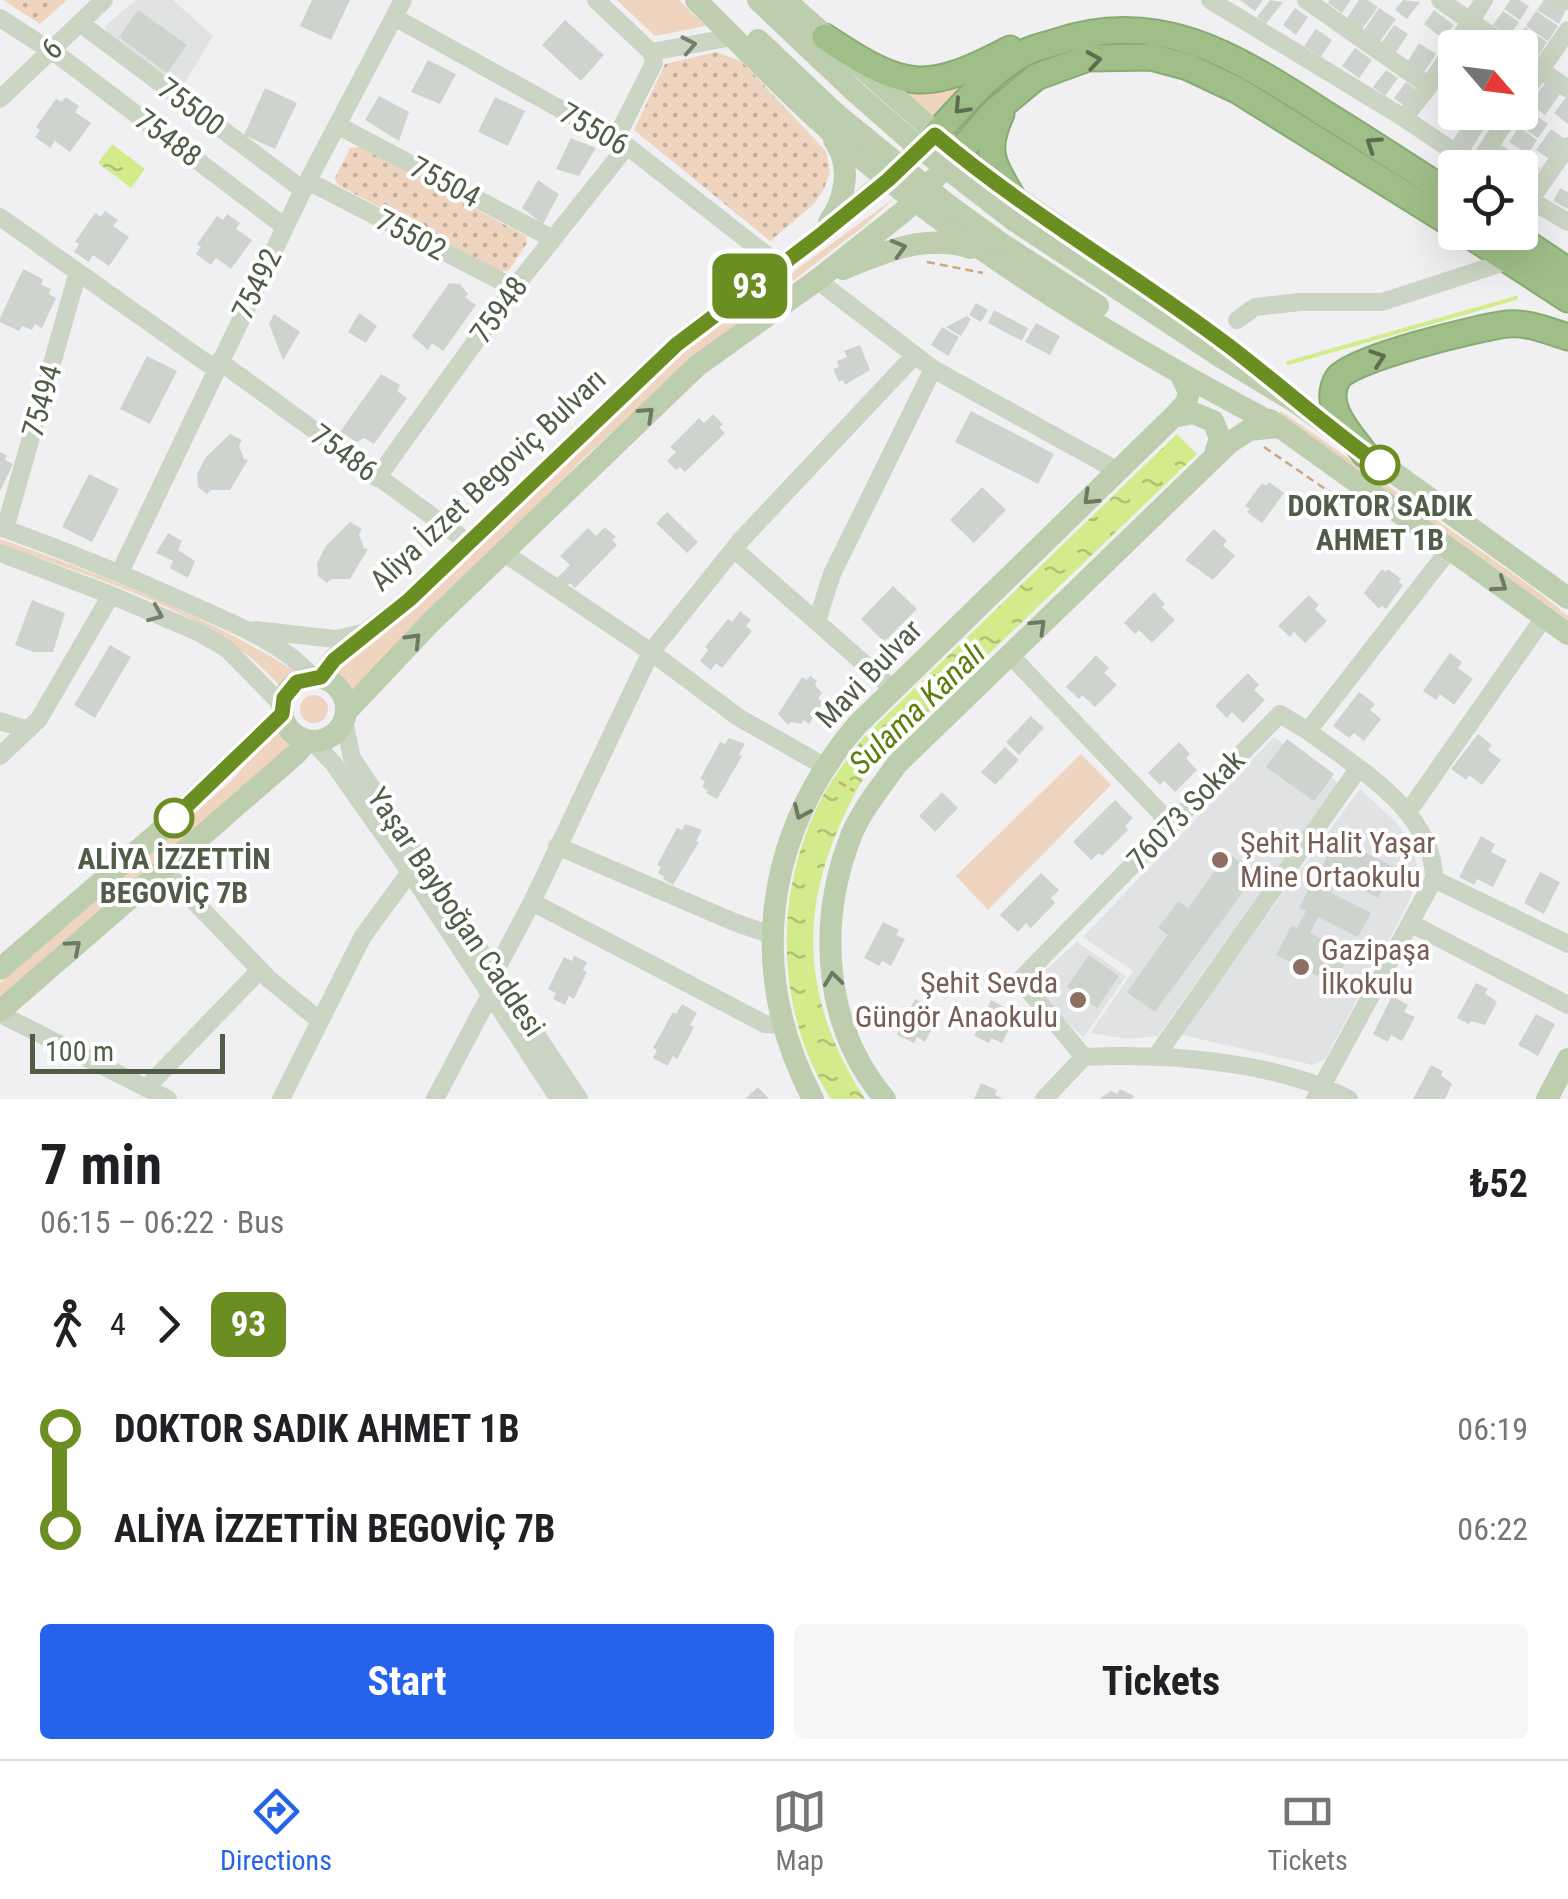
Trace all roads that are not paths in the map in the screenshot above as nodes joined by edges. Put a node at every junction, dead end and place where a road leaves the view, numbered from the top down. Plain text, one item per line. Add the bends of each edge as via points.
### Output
1 (104, 0) edge
2 (596, 0) edge
3 (696, 0) edge
4 (715, 0) edge
5 (758, 0) edge
6 (785, 0) edge
7 (1306, 0) edge
8 (1440, 0) edge
9 (1484, 0) edge
10 (1221, 3) edge
11 (398, 8) edge
12 (0, 18) edge
13 (1471, 22) junction
14 (80, 24) junction
15 (1483, 30) edge
16 (1568, 30) edge
17 (1083, 32) junction
18 (732, 37) junction
19 (825, 37) junction
20 (49, 52) junction
21 (651, 52) junction
22 (1538, 67) edge
23 (1541, 69) junction
24 (1538, 73) edge
25 (1429, 86) junction
26 (1568, 89) edge
27 (886, 92) junction
28 (0, 99) edge
29 (1008, 100) junction
30 (828, 118) junction
31 (1404, 118) junction
32 (337, 125) junction
33 (935, 135) junction
34 (841, 141) junction
35 (621, 143) junction
36 (1568, 146) edge
37 (1452, 150) edge
38 (958, 154) junction
39 (888, 180) junction
40 (1538, 182) edge
41 (305, 186) junction
42 (1438, 186) edge
43 (915, 201) junction
44 (1538, 205) edge
45 (1018, 207) junction
46 (1438, 215) edge
47 (0, 217) edge
48 (1568, 222) edge
49 (285, 227) junction
50 (818, 237) junction
51 (552, 239) junction
52 (1492, 250) edge
53 (1537, 250) edge
54 (994, 252) junction
55 (1508, 261) junction
56 (778, 264) junction
57 (1568, 270) edge
58 (78, 272) junction
59 (1568, 278) edge
60 (817, 280) junction
61 (514, 288) junction
62 (1568, 292) edge
63 (1568, 300) edge
64 (1237, 320) dead end
65 (1568, 338) edge
66 (915, 355) junction
67 (217, 365) junction
68 (933, 369) junction
69 (1180, 373) junction
70 (1173, 417) junction
71 (1279, 426) junction
72 (1365, 454) junction
73 (1214, 457) junction
74 (1118, 471) junction
75 (378, 478) junction
76 (3, 528) edge
77 (469, 543) junction
78 (734, 549) junction
79 (1449, 550) junction
80 (0, 553) edge
81 (504, 553) junction
82 (120, 572) junction
83 (112, 595) junction
84 (1566, 598) edge
85 (817, 621) junction
86 (1556, 624) edge
87 (244, 628) junction
88 (368, 632) junction
89 (1568, 643) edge
90 (651, 652) junction
91 (1010, 655) junction
92 (317, 677) junction
93 (893, 689) junction
94 (283, 710) junction
95 (345, 716) junction
96 (0, 720) edge
97 (28, 730) junction
98 (1308, 731) junction
99 (309, 741) junction
100 (0, 756) edge
101 (1358, 768) junction
102 (826, 771) junction
103 (1408, 812) junction
104 (1171, 824) junction
105 (557, 846) junction
106 (163, 869) junction
107 (410, 872) junction
108 (1434, 879) junction
109 (532, 902) junction
110 (1410, 924) junction
111 (774, 936) junction
112 (1568, 944) edge
113 (0, 969) edge
114 (260, 970) junction
115 (496, 970) junction
116 (491, 993) junction
117 (1568, 1006) edge
118 (0, 1012) edge
119 (320, 1021) junction
120 (783, 1024) junction
121 (1157, 1055) junction
122 (1084, 1057) junction
123 (1568, 1059) edge
124 (146, 1088) junction
125 (1319, 1092) edge
126 (168, 1099) edge
127 (280, 1099) edge
128 (435, 1099) edge
129 (559, 1099) edge
130 (580, 1099) edge
131 (813, 1099) edge
132 (885, 1099) edge
133 (1044, 1099) edge
134 (1348, 1099) edge
135 (1547, 1099) edge

1 - 14 street, 6
2 - 21 street
3 - 18 main road
4 - 30 main road
5 - 45 main road, bridge via 924,151
6 - 19 main road
7 - 25 street
8 - 13 street
9 - 13 street
10 - 31 street
11 - 32 street, 75492
11 - 35 street, 75506
12 - 20 street, 75488
13 - 15 street
13 - 25 street
14 - 20 street, 6
14 - 41 street, 75500
16 - 23 street
17 - 19 highway via 1018,45 967,72 926,82 886,74
17 -> 33 highway via 1023,53
42 -> 17 highway via 1225,53 1160,32
21 -> 18 street
18 - 30 main road
19 - 27 main road
20 - 28 street, 6
20 - 49 street, 75488
21 - 35 street, 75948 via 654,62
22 - 23 street
23 - 24 street
23 - 26 street
25 - 31 street
27 - 33 main road
27 - 34 main road via 898,117 890,140 872,150
29 - 38 highway
29 - 45 highway via 990,141 994,165
29 -> 46 highway via 1036,77 1088,58 1170,62 1237,90
30 - 34 main road
30 - 50 main road via 846,168 842,197
30 - 54 main road, bridge via 948,205
31 - 37 street
32 - 41 street, 75492
32 - 51 street, 75504
33 - 38 main road
33 - 39 main road, Aliya İzzet Begoviç Bulvarı
34 - 39 main road
35 - 51 street, 75948
35 - 56 street, 75506
36 - 40 street
38 - 43 main road, Aliya İzzet Begoviç Bulvarı
38 - 45 main road
39 - 43 main road
39 - 50 main road, Aliya İzzet Begoviç Bulvarı
41 - 49 street, 75492
41 - 61 street, 75502
43 - 54 main road
43 - 60 main road, Aliya İzzet Begoviç Bulvarı
44 - 48 street
45 - 54 main road via 998,202 983,212 980,243
45 - 72 main road
47 - 58 street, 75486
49 - 67 street, 75492
50 - 56 main road, Aliya İzzet Begoviç Bulvarı
51 - 61 street, 75948
52 - 55 highway
53 - 57 highway
60 -> 54 main road via 923,242
54 - 69 main road
54 - 71 main road via 1209,375
55 - 63 highway
55 - 64 street via 1382,302 1255,307
56 - 77 main road, Aliya İzzet Begoviç Bulvarı via 676,345
58 - 67 street, 75486
58 - 76 street, 75494
59 - 62 main road
60 - 66 street
81 -> 60 main road, Aliya İzzet Begoviç Bulvarı via 697,366
61 - 75 street, 75948
72 -> 65 highway via 1338,418 1333,396 1347,368 1508,324
66 - 68 street
66 - 78 street
67 - 75 street, 75486
67 - 82 street, 75492
68 - 74 street
68 - 85 street via 832,574
69 - 70 main road via 1189,392
69 - 71 main road
70 - 73 main road via 1193,413 1212,421 1220,438
70 - 74 main road, Mavi Bulvar
71 - 73 main road via 1250,430
71 - 79 main road
72 - 84 main road
91 -> 73 main road
74 -> 93 main road, Mavi Bulvar
75 - 77 street, 75486
76 - 82 street
77 - 88 main road, Aliya İzzet Begoviç Bulvarı
78 - 85 street
78 - 90 street
79 -> 86 main road
79 - 98 street
80 - 83 street
81 - 90 street
95 -> 81 main road, Aliya İzzet Begoviç Bulvarı
82 - 87 street
83 -> 94 street via 227,649
83 - 97 street
85 - 93 street
86 - 89 main road
86 - 103 street
87 - 88 street via 334,639
87 - 92 street
88 - 92 main road, Aliya İzzet Begoviç Bulvarı
90 - 102 street
90 - 105 street
91 - 104 street
132 -> 91 main road via 845,1030 834,990 830,930 838,878 852,833 897,764
92 - 94 main road via 289,688
92 - 95 main road via 342,692
93 - 102 main road, Mavi Bulvar via 857,725
94 - 99 main road via 288,726
94 - 113 main road via 158,833
95 - 99 main road via 335,734
95 - 115 street, Yaşar Bayboğan Caddesi via 352,758
96 - 97 street
97 - 100 street
98 - 101 street
98 - 104 street, 76073 Sokak via 1280,714
99 - 106 main road
99 - 107 street, Yaşar Bayboğan Caddesi via 333,763
101 - 103 street
101 - 121 street
102 -> 111 main road, Mavi Bulvar via 797,819 778,878
103 - 108 street via 1430,850
104 - 122 street, 76073 Sokak via 1020,980
105 - 109 street
105 - 111 street
106 - 114 street
118 -> 106 main road
107 - 116 street, Yaşar Bayboğan Caddesi
107 - 119 street via 364,936
108 - 110 street
108 - 112 street
109 - 115 street
109 - 120 street via 765,1024
110 - 117 street
110 - 125 street
111 - 120 main road, Mavi Bulvar
114 - 119 street
114 - 124 street
115 - 130 street, Yaşar Bayboğan Caddesi
116 - 128 street
116 - 129 street, Yaşar Bayboğan Caddesi
118 - 124 street
119 - 127 street
120 - 131 main road, Mavi Bulvar
121 - 122 street
121 - 125 street via 1282,1074
122 - 133 street
123 - 135 main road
124 - 126 street
125 - 134 street

